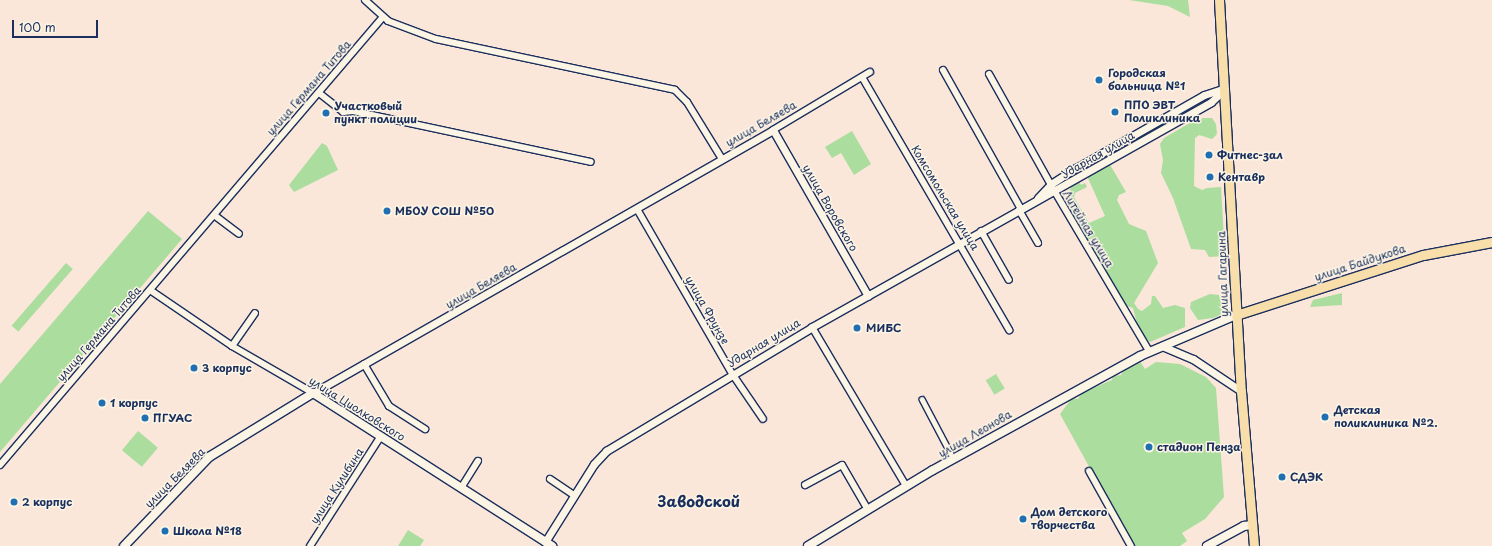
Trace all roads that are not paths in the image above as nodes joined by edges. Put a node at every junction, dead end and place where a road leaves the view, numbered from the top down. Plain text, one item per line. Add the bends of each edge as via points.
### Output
1 (364, 0) edge
2 (1219, 0) edge
3 (382, 18) junction
4 (943, 70) dead end
5 (870, 72) dead end
6 (990, 74) dead end
7 (862, 77) junction
8 (1225, 89) junction
9 (319, 92) junction
10 (1213, 95) junction
11 (773, 130) junction
12 (722, 159) junction
13 (591, 162) dead end
14 (1051, 184) junction
15 (1054, 192) junction
16 (1035, 200) junction
17 (637, 209) junction
18 (1020, 209) junction
19 (214, 216) junction
20 (981, 232) junction
21 (239, 234) dead end
22 (1492, 242) edge
23 (960, 243) junction
24 (1038, 243) dead end
25 (1009, 280) dead end
26 (150, 290) junction
27 (868, 296) junction
28 (254, 313) dead end
29 (1236, 315) junction
30 (812, 327) junction
31 (1009, 330) dead end
32 (232, 346) junction
33 (1160, 347) junction
34 (1149, 351) junction
35 (364, 364) junction
36 (733, 374) junction
37 (1240, 391) junction
38 (313, 393) junction
39 (922, 399) dead end
40 (763, 419) dead end
41 (425, 428) dead end
42 (381, 436) junction
43 (951, 454) dead end
44 (478, 461) dead end
45 (0, 465) edge
46 (1089, 471) dead end
47 (550, 479) dead end
48 (805, 485) dead end
49 (906, 486) junction
50 (461, 488) junction
51 (575, 496) junction
52 (868, 510) junction
53 (1252, 525) junction
54 (547, 545) edge
55 (124, 546) edge
56 (310, 546) edge
57 (808, 546) edge
58 (1131, 546) edge
59 (1207, 546) edge
60 (1254, 546) edge

1 - 3 street
2 - 8 main road, улица Гагарина
3 - 9 street, улица Германа Титова
3 - 12 street via 436,39 675,90 687,102
4 - 18 street
5 - 7 street, улица Беляева
6 - 14 street, Литейная улица
7 - 11 street, улица Беляева
7 - 23 street, Комсомольская улица
8 - 10 street, Ударная улица
8 - 29 main road, улица Гагарина
9 - 13 street via 344,112 353,110
9 - 19 street, улица Германа Титова
10 - 14 street, Ударная улица
10 - 15 street, Ударная улица
11 - 12 street, улица Беляева
11 - 27 street, улица Воровского
12 - 17 street, улица Беляева
14 - 15 street, Литейная улица
14 - 16 street, Ударная улица
15 - 16 street, Ударная улица
15 - 34 street, Литейная улица
16 - 18 street, Ударная улица
17 - 35 street, улица Беляева
17 - 36 street, улица Фрунзе
18 - 20 street, Ударная улица
18 - 24 street
19 - 21 street
19 - 26 street, улица Германа Титова
20 - 23 street, Ударная улица
20 - 25 street
22 - 29 main road, улица Байдукова via 1437,252
23 - 27 street, Ударная улица
23 - 31 street, Комсомольская улица
26 - 32 street, улица Циолковского
26 - 45 street, улица Германа Титова
27 - 30 street, Ударная улица
28 - 32 street
29 - 33 main road, улица Леонова
29 - 37 main road, улица Гагарина
30 - 36 street, Ударная улица
30 - 49 street
32 - 38 street, улица Циолковского
33 - 34 main road, улица Леонова
33 - 37 street via 1193,359
34 - 49 main road, улица Леонова
35 - 38 street, улица Беляева
35 - 41 street via 389,406
36 - 40 street, улица Фрунзе
36 - 51 street, Ударная улица via 606,451 594,464
37 - 53 main road, улица Гагарина
38 - 42 main road, улица Циолковского
38 - 55 main road, улица Беляева via 208,457
39 - 43 street
42 - 50 main road, улица Циолковского
42 - 56 street, улица Кулибина
44 - 50 street
46 - 58 street
47 - 51 street
48 - 52 street via 842,465
49 - 52 main road, улица Леонова
50 - 54 main road, улица Циолковского
51 - 54 street, Ударная улица
52 - 57 main road, улица Леонова
53 - 59 main road via 1244,526
53 - 60 main road, улица Гагарина

